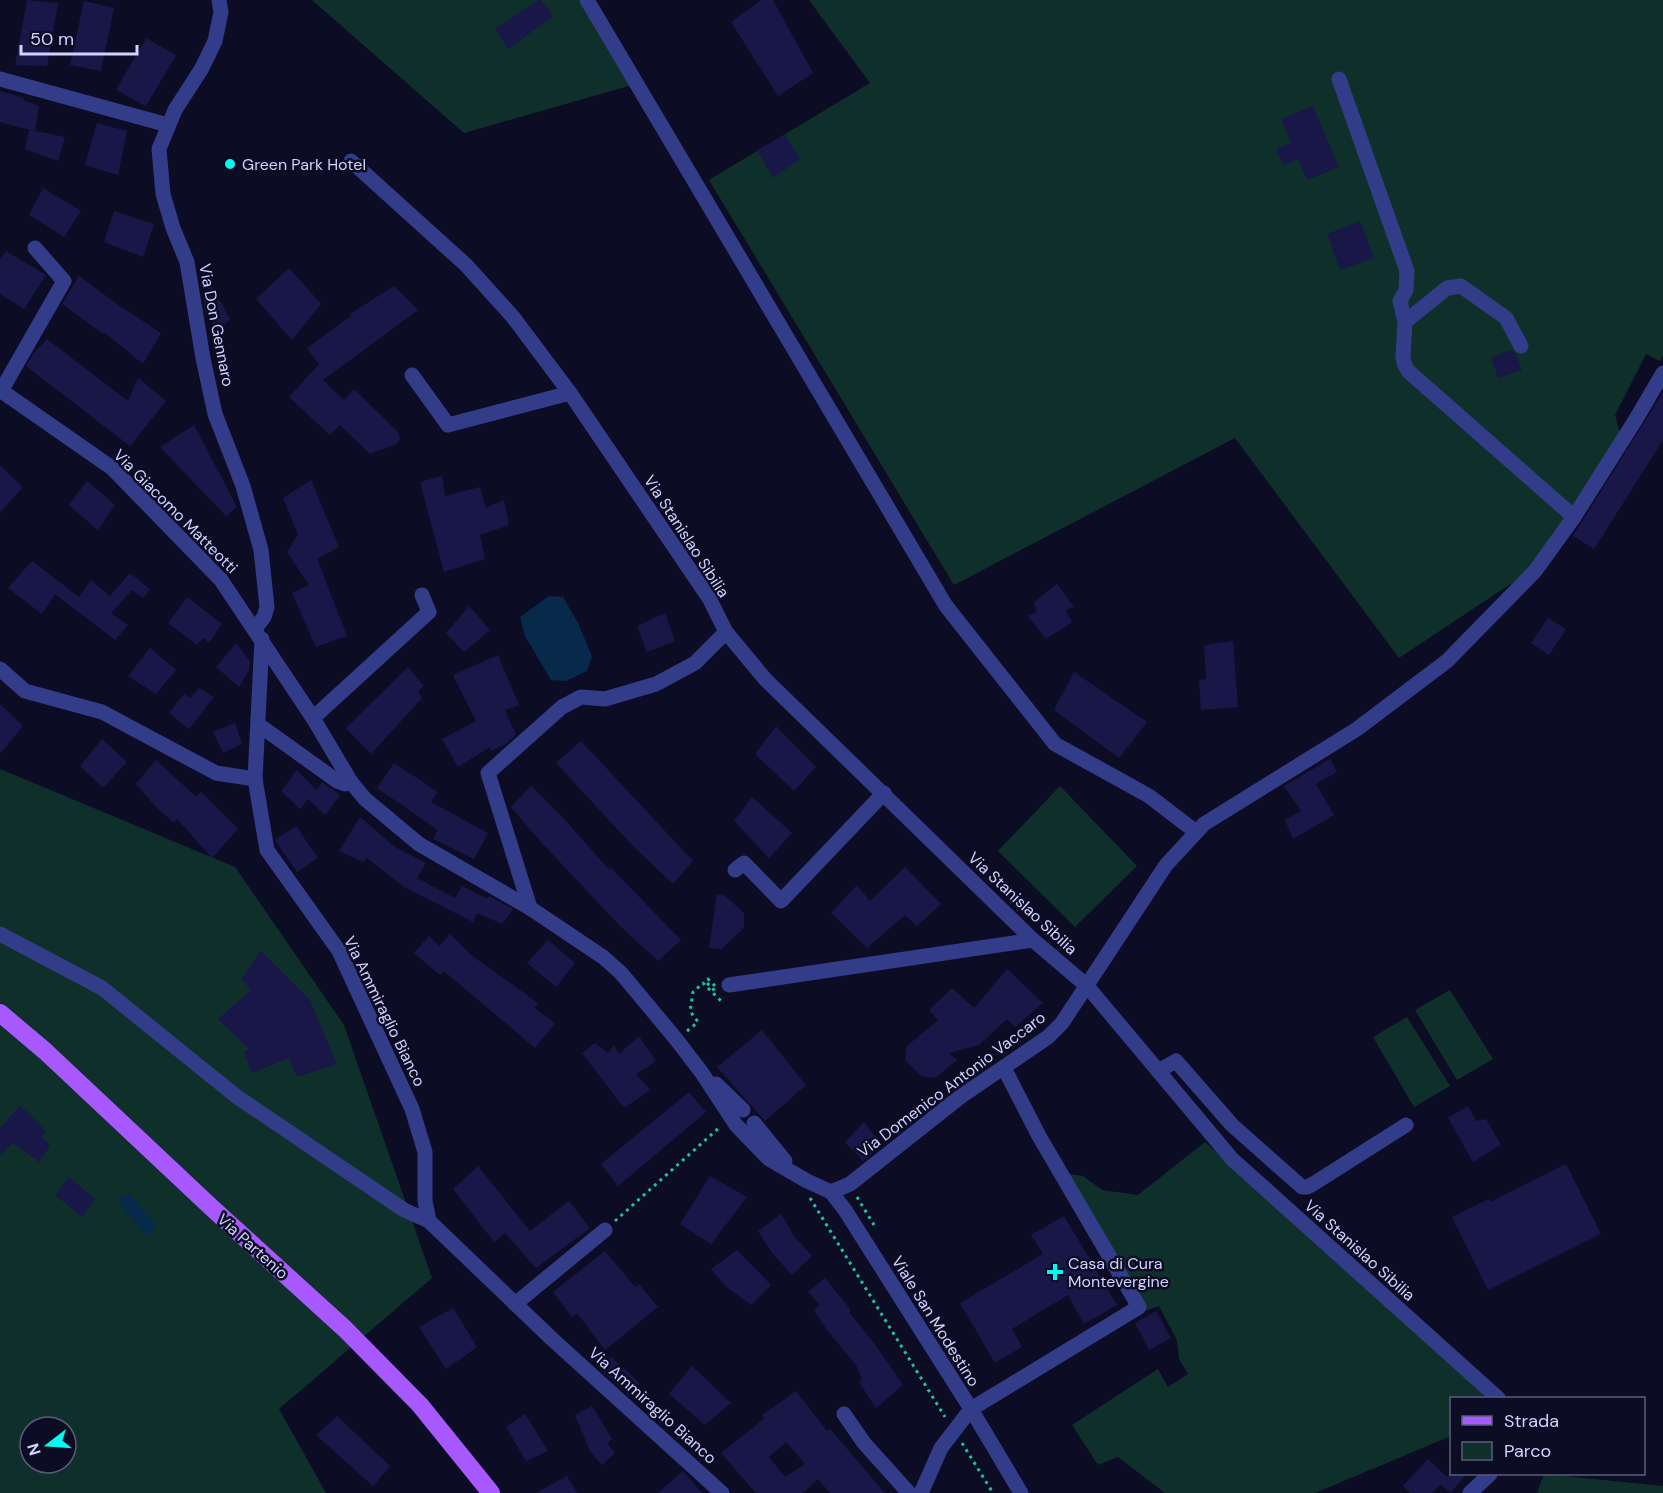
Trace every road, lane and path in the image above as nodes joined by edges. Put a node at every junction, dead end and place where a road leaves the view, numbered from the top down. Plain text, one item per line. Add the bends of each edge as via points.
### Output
1 (219, 0) edge
2 (587, 0) edge
3 (0, 79) edge
4 (1339, 79) dead end
5 (168, 125) junction
6 (351, 161) dead end
7 (35, 248) dead end
8 (1405, 322) junction
9 (1521, 346) dead end
10 (1663, 373) edge
11 (412, 375) dead end
12 (1, 391) edge
13 (570, 393) junction
14 (1574, 517) junction
15 (422, 595) dead end
16 (726, 632) junction
17 (258, 634) junction
18 (0, 669) edge
19 (289, 681) junction
20 (260, 692) junction
21 (313, 718) junction
22 (259, 725) junction
23 (255, 779) junction
24 (351, 782) junction
25 (884, 793) junction
26 (1196, 832) junction
27 (735, 870) dead end
28 (530, 908) junction
29 (0, 934) edge
30 (1033, 940) junction
31 (1087, 986) junction
32 (723, 989) joint
33 (0, 1013) edge
34 (676, 1039) junction
35 (1004, 1068) junction
36 (1158, 1071) junction
37 (736, 1114) junction
38 (754, 1123) dead end
39 (1406, 1125) dead end
40 (791, 1172) junction
41 (807, 1181) junction
42 (831, 1192) junction
43 (425, 1201) junction
44 (404, 1210) junction
45 (429, 1221) junction
46 (605, 1230) joint
47 (515, 1304) junction
48 (1497, 1397) edge
49 (971, 1409) junction
50 (844, 1414) dead end
51 (954, 1431) junction
52 (1488, 1475) edge
53 (491, 1493) edge
54 (722, 1493) edge
55 (909, 1493) edge
56 (921, 1493) edge
57 (993, 1493) edge
58 (1021, 1493) edge
59 (1470, 1493) edge

1 - 5 street, Via Don Gennaro via 221,12 215,41
2 - 26 street via 946,606 1055,744 1149,796
3 - 5 street
4 - 8 street via 1407,271 1400,302
5 - 17 street, Via Don Gennaro via 159,149 163,194 187,262 215,414 243,486 261,550 267,607
6 - 13 street, Via Stanislao Sibilia via 466,265 513,317
7 - 12 street via 64,281
8 - 9 street via 1447,288 1461,286 1506,318
8 - 14 street via 1403,356 1408,371
10 - 14 street, Via Domenico Antonio Vaccaro
11 - 13 street via 448,425
12 - 17 street, Via Giacomo Matteotti via 112,468 221,580
13 - 16 street, Via Stanislao Sibilia via 709,598
14 - 26 street, Via Domenico Antonio Vaccaro via 1535,572 1447,662 1357,729
15 - 21 street via 429,612
16 - 25 street, Via Stanislao Sibilia via 765,679
16 - 28 street via 695,663 656,684 605,699 580,697 562,707 488,773
17 - 19 street, Via Giacomo Matteotti
17 - 20 street, Via Ammiraglio Bianco
18 - 23 street via 25,691 102,712 216,773
19 - 20 street via 271,684
19 - 21 street, Via Giacomo Matteotti
20 - 22 street, Via Ammiraglio Bianco
21 - 24 street, Via Giacomo Matteotti
22 - 23 street, Via Ammiraglio Bianco
22 - 24 street via 337,781
23 - 43 street, Via Ammiraglio Bianco via 267,850 339,951 412,1109 425,1152
24 - 28 street, Via Giacomo Matteotti via 365,799 419,844
25 - 27 street via 781,901 744,863
25 - 30 street, Via Stanislao Sibilia
26 - 31 street, Via Domenico Antonio Vaccaro via 1166,864
28 - 34 street, Via Giacomo Matteotti via 603,957
29 - 44 street, Via Ammiraglio Bianco via 102,988 236,1096
30 - 31 street, Via Stanislao Sibilia
30 - 32 street
31 - 35 street, Via Domenico Antonio Vaccaro via 1048,1037
31 - 36 street, Via Stanislao Sibilia
32 - 34 path via 708,979 706,982 723,998 721,1001 703,983 693,992 690,1011 698,1022
33 - 53 main road, Via Partenio via 345,1329 420,1405
34 - 37 street, Via Giacomo Matteotti
35 - 42 street, Via Domenico Antonio Vaccaro via 960,1097 850,1184
35 - 49 street via 1139,1307
36 - 39 street via 1176,1061 1232,1125 1302,1187 1313,1184
36 - 48 street, Via Stanislao Sibilia via 1232,1160
37 - 40 street, Via Giacomo Matteotti via 770,1159
37 - 46 path
38 - 41 street via 779,1155
40 - 41 street, Via Giacomo Matteotti
40 - 51 path
41 - 42 street, Viale San Modestino
42 - 49 street, Viale San Modestino
43 - 44 street
43 - 45 street, Via Ammiraglio Bianco
44 - 45 street, Via Ammiraglio Bianco
45 - 47 street, Via Ammiraglio Bianco
46 - 47 street
47 - 54 street, Via Ammiraglio Bianco
49 - 51 street
49 - 58 street, Viale San Modestino
50 - 55 street
51 - 56 street via 941,1448
51 - 57 path
52 - 59 street

